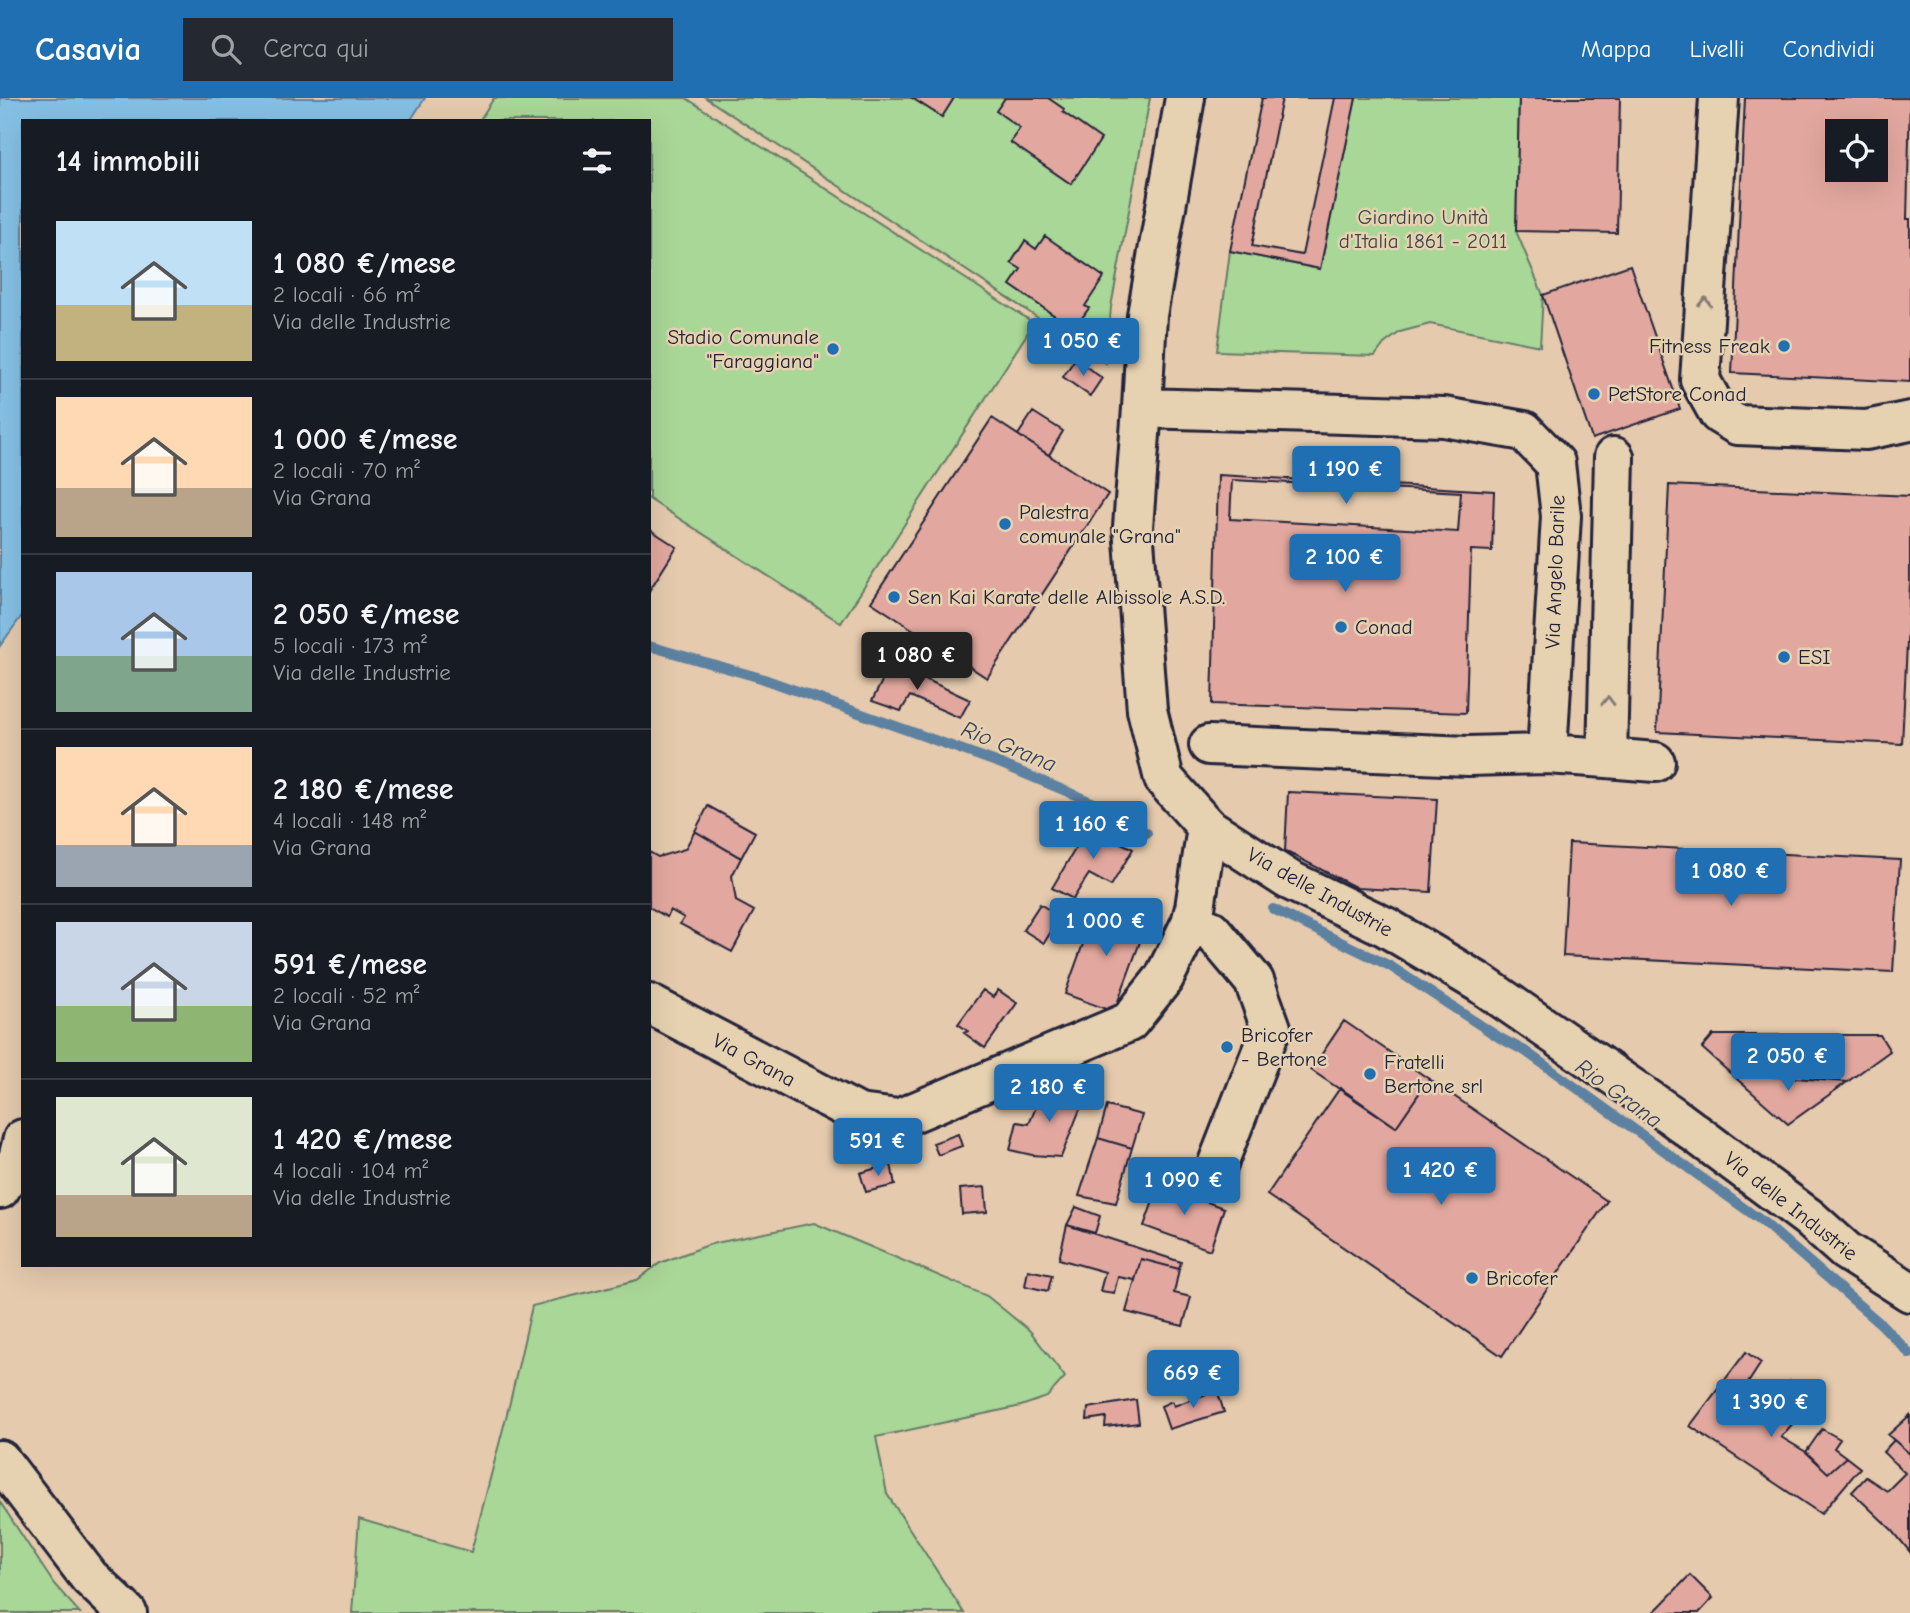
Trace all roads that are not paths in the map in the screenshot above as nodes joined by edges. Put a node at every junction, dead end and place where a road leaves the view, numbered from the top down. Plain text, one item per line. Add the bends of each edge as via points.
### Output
1 (1185, 98) edge
2 (1719, 98) edge
3 (1142, 408) junction
4 (1910, 421) edge
5 (1614, 457) dead end
6 (1209, 745) dead end
7 (1547, 754) junction
8 (1607, 758) junction
9 (1655, 762) dead end
10 (1207, 827) junction
11 (1191, 923) junction
12 (651, 1005) edge
13 (21, 1147) edge
14 (1213, 1176) dead end
15 (0, 1189) edge
16 (1910, 1292) edge
17 (0, 1460) edge
18 (127, 1613) edge

1 - 3 street, Via delle Industrie via 1147,315
4 -> 2 street via 1866,430 1750,426 1737,425 1719,414 1700,380
3 - 7 street, Via Angelo Barile via 1444,417 1524,431 1555,463 1561,516
3 - 10 street, Via delle Industrie via 1133,527 1147,710 1164,779
8 -> 5 street
6 - 7 street via 1468,756
7 - 8 street
8 - 9 street
10 - 11 street, Via Grana
10 - 16 street, Via delle Industrie via 1289,880 1386,927 1480,983 1671,1115 1846,1251
11 - 12 street, Via Grana via 1164,978 1129,1022 898,1119 859,1114
11 - 14 street via 1210,930 1254,981 1271,1028
13 - 15 street
17 - 18 street via 89,1577

